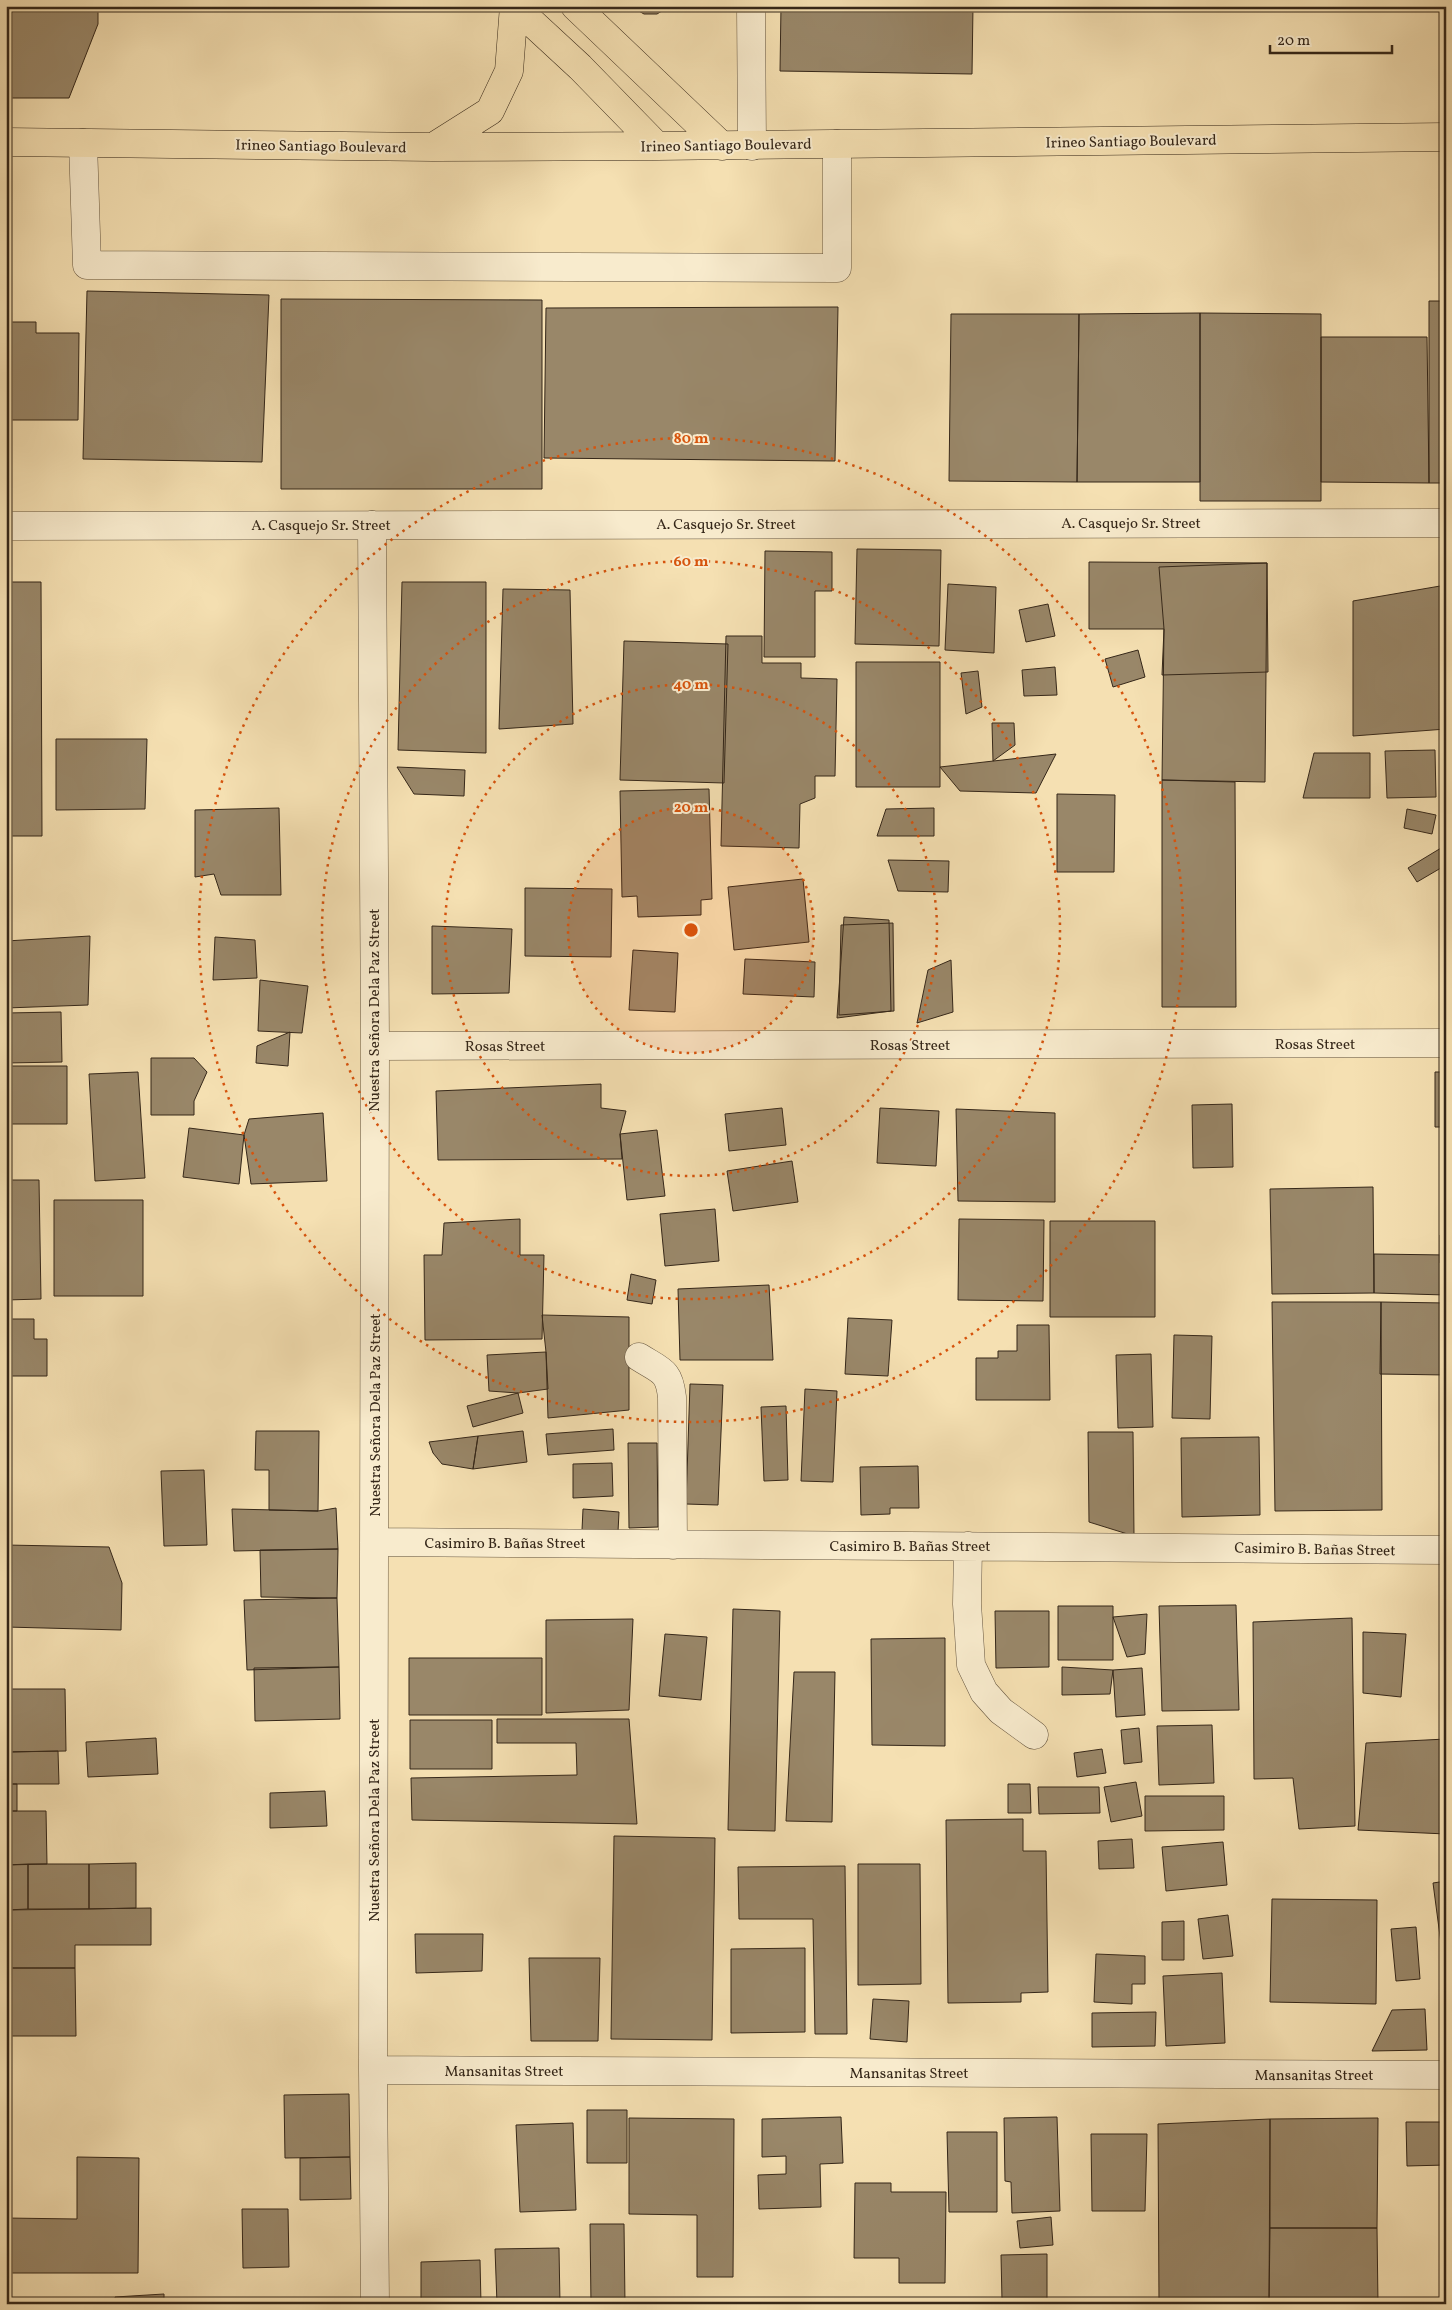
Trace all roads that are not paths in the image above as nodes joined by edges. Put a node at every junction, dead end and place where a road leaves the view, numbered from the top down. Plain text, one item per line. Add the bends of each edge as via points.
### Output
1 (514, 6) edge
2 (575, 6) edge
3 (751, 6) edge
4 (1446, 137) edge
5 (6, 142) edge
6 (83, 143) junction
7 (837, 144) junction
8 (657, 146) junction
9 (722, 146) junction
10 (752, 146) junction
11 (434, 147) junction
12 (1446, 523) edge
13 (372, 525) junction
14 (6, 526) edge
15 (1446, 1043) edge
16 (375, 1046) junction
17 (640, 1357) dead end
18 (374, 1542) junction
19 (673, 1544) junction
20 (968, 1546) junction
21 (1446, 1550) edge
22 (1034, 1735) dead end
23 (373, 2070) junction
24 (1446, 2075) edge
25 (375, 2304) edge

1 - 8 main road via 580,67
1 - 11 main road via 509,71 490,111
2 - 9 main road
3 - 10 street
4 - 7 main road, Irineo Santiago Boulevard
5 - 6 main road, Irineo Santiago Boulevard
6 - 7 street via 87,265 837,268
6 - 11 main road, Irineo Santiago Boulevard
7 - 10 main road, Irineo Santiago Boulevard
8 - 9 main road, Irineo Santiago Boulevard
8 - 11 main road, Irineo Santiago Boulevard
9 - 10 main road, Irineo Santiago Boulevard
12 - 13 street, A. Casquejo Sr. Street
13 - 14 street, A. Casquejo Sr. Street
13 - 16 street, Nuestra Señora Dela Paz Street
15 - 16 street, Rosas Street
16 - 18 street, Nuestra Señora Dela Paz Street
17 - 19 street via 670,1380
18 - 19 street, Casimiro B. Bañas Street
18 - 23 street, Nuestra Señora Dela Paz Street
19 - 20 street, Casimiro B. Bañas Street
20 - 21 street, Casimiro B. Bañas Street
20 - 22 street via 971,1665 984,1692
23 - 24 street, Mansanitas Street
23 - 25 street, Nuestra Señora Dela Paz Street

